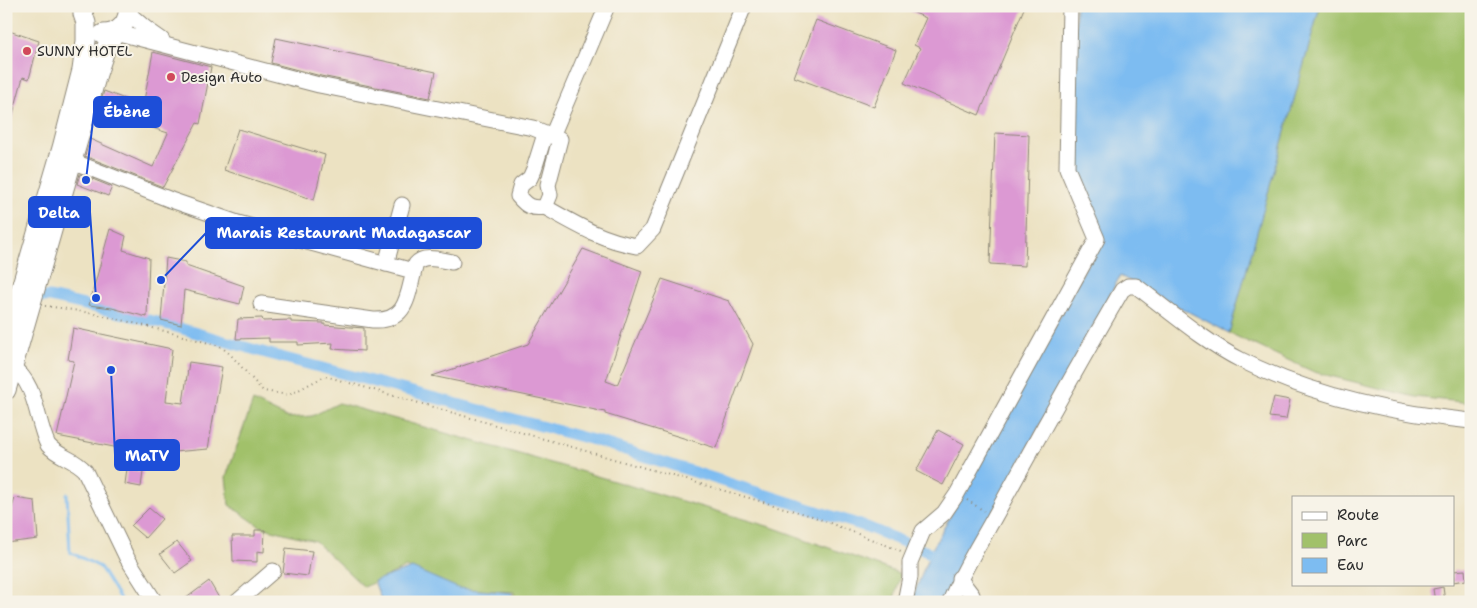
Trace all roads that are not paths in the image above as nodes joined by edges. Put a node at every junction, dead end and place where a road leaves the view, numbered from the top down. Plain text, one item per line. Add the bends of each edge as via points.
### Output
1 (607, 6) edge
2 (744, 6) edge
3 (1070, 6) edge
4 (129, 10) edge
5 (81, 14) edge
6 (115, 32) junction
7 (174, 47) junction
8 (548, 135) junction
9 (72, 161) junction
10 (402, 205) dead end
11 (545, 207) junction
12 (452, 262) dead end
13 (386, 264) junction
14 (413, 271) junction
15 (26, 296) junction
16 (262, 304) dead end
17 (6, 339) edge
18 (13, 368) junction
19 (6, 390) edge
20 (1471, 421) edge
21 (273, 571) dead end
22 (959, 578) junction
23 (155, 602) edge
24 (237, 602) edge
25 (905, 602) edge
26 (950, 602) edge
27 (974, 602) edge

1 - 8 street
2 - 11 street via 653,229 637,246 617,243 586,231
3 - 25 street via 1067,168 1096,239 957,494 944,513 923,530 910,562
4 - 6 main road via 124,25
4 - 7 street via 145,28
5 - 6 main road via 97,32
5 - 15 main road via 85,52
6 - 7 street
6 - 9 main road via 102,59
7 - 8 street via 319,85 524,126
8 - 11 street via 560,138
8 - 11 street via 530,178 522,185 518,196 534,209
9 - 13 street via 238,223
9 - 15 main road
10 - 13 street
12 - 14 street via 422,259
13 - 14 street
14 - 16 street via 403,308 392,318 373,320
15 - 17 main road
15 - 18 main road
18 - 19 main road
18 - 23 street via 28,384 48,445 85,471 127,558
20 - 22 street via 1361,403 1301,386 1240,360 1136,286 1128,286 1122,290 1090,345
21 - 24 street
22 - 26 street
22 - 27 street

